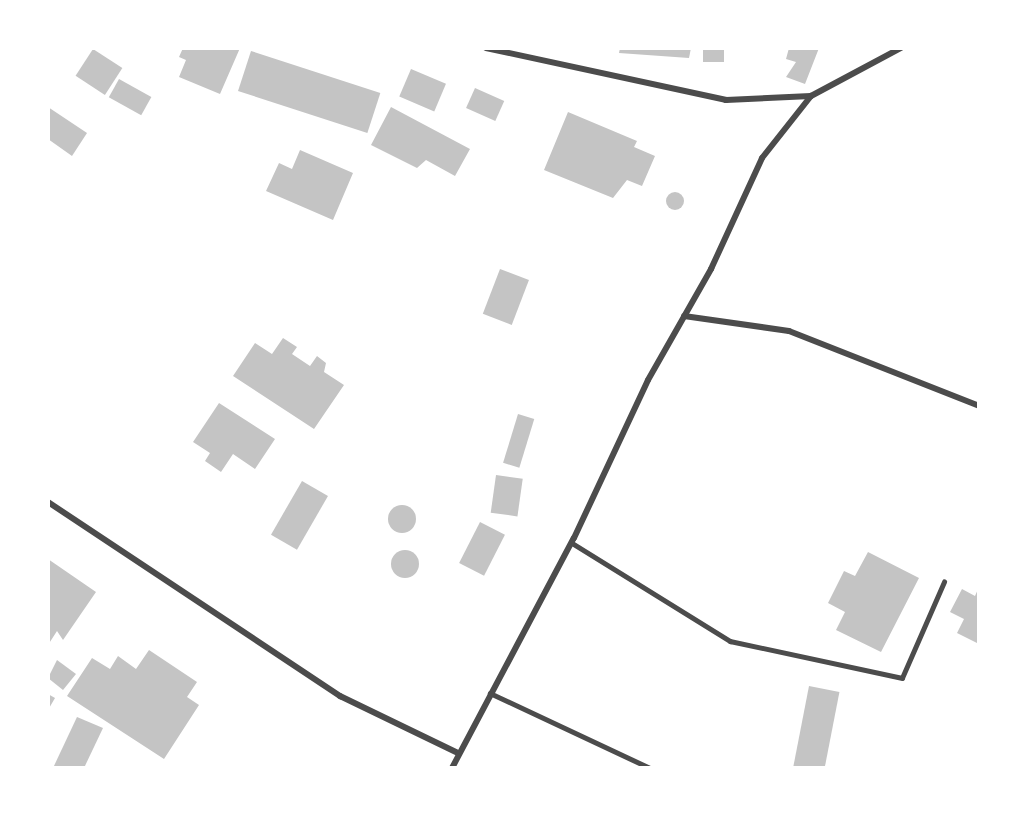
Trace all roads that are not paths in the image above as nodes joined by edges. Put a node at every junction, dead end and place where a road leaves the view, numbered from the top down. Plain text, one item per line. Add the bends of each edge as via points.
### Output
1 (486, 48) edge
2 (901, 48) edge
3 (811, 96) junction
4 (684, 316) junction
5 (979, 405) edge
6 (48, 502) edge
7 (572, 543) junction
8 (944, 582) dead end
9 (490, 693) junction
10 (458, 753) junction
11 (452, 768) edge
12 (650, 768) edge

1 - 3 street via 726,100
2 - 3 street
3 - 4 street via 762,158 711,269
4 - 5 street via 789,331
4 - 7 street via 648,380
6 - 10 street via 340,696
7 - 8 lane via 730,641 902,678
7 - 9 street
9 - 10 street
9 - 12 lane
10 - 11 street

